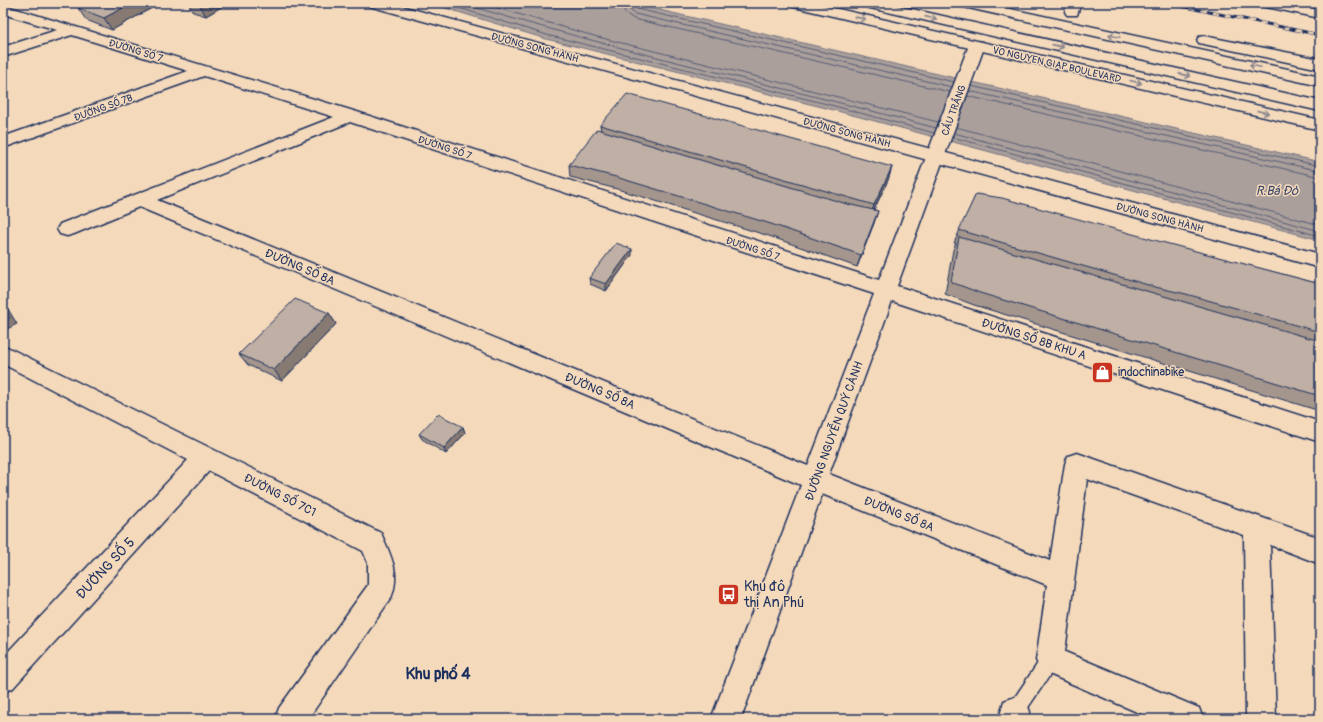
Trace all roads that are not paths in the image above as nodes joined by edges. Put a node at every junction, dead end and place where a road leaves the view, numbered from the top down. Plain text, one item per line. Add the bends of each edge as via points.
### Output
1 (374, 3) edge
2 (794, 3) edge
3 (866, 3) edge
4 (964, 3) edge
5 (1266, 3) edge
6 (1068, 8) edge
7 (3, 9) edge
8 (1320, 14) edge
9 (1087, 15) dead end
10 (73, 30) junction
11 (1188, 36) dead end
12 (977, 45) junction
13 (3, 52) edge
14 (1320, 64) edge
15 (204, 71) junction
16 (1320, 81) edge
17 (1320, 106) edge
18 (351, 116) junction
19 (1320, 125) edge
20 (3, 143) edge
21 (939, 149) junction
22 (139, 200) junction
23 (67, 229) dead end
24 (1320, 261) edge
25 (886, 291) junction
26 (3, 354) edge
27 (1320, 432) edge
28 (206, 458) junction
29 (815, 480) junction
30 (1256, 528) junction
31 (1320, 551) edge
32 (1062, 578) junction
33 (1050, 660) junction
34 (3, 678) edge
35 (1014, 716) edge
36 (290, 719) edge
37 (726, 719) edge
38 (1188, 719) edge
39 (1261, 719) edge

1 - 21 main road, ĐƯỜNG SONG HÀNH
2 -> 12 main road, VO NGUYEN GIAP BOULEVARD
3 -> 17 main road, VO NGUYEN GIAP BOULEVARD
16 -> 4 main road
5 - 8 main road
6 - 9 main road
7 - 10 main road, ĐƯỜNG SỐ 7
10 - 13 main road
10 - 15 main road, ĐƯỜNG SỐ 7
11 - 14 main road
12 -> 19 main road, VO NGUYEN GIAP BOULEVARD
12 - 21 main road, CẦU TRẮNG
15 - 18 main road, ĐƯỜNG SỐ 7
15 - 20 main road, ĐƯỜNG SỐ 7B
18 - 22 main road
18 - 25 main road, ĐƯỜNG SỐ 7
21 - 24 main road, ĐƯỜNG SONG HÀNH
21 - 25 main road, ĐƯỜNG NGUYỄN QUÝ CẢNH
22 - 23 main road
22 - 29 main road, ĐƯỜNG SỐ 8A
25 - 27 main road, ĐƯỜNG SỐ 8B KHU A
25 - 29 main road, ĐƯỜNG NGUYỄN QUÝ CẢNH
26 - 28 main road, ĐƯỜNG SỐ 7C1
28 - 34 main road, ĐƯỜNG SỐ 5
28 - 36 main road, ĐƯỜNG SỐ 7C1 via 372,542 381,563 381,589
29 - 32 main road, ĐƯỜNG SỐ 8A
29 - 37 main road, ĐƯỜNG NGUYỄN QUÝ CẢNH
30 - 31 main road
30 - 32 main road via 1077,464
30 - 39 main road
32 - 33 main road
33 - 35 lane
33 - 38 main road

